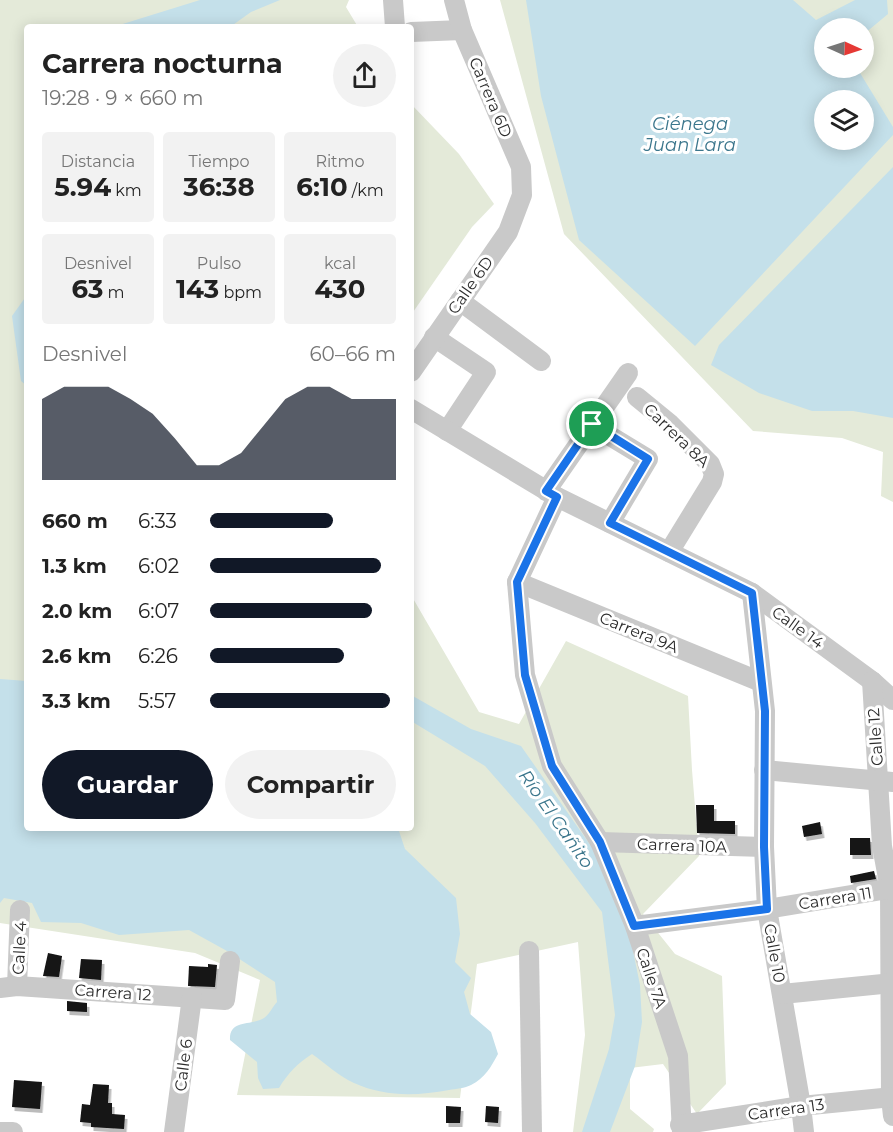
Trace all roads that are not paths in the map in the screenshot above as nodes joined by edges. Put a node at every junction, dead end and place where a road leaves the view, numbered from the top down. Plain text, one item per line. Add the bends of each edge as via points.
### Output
1 (393, 0) edge
2 (454, 0) edge
3 (395, 24) edge
4 (462, 30) junction
5 (414, 32) edge
6 (522, 195) joint
7 (460, 301) junction
8 (434, 337) junction
9 (541, 362) dead end
10 (414, 367) edge
11 (628, 373) dead end
12 (637, 397) dead end
13 (414, 411) edge
14 (592, 424) junction
15 (447, 431) junction
16 (552, 494) junction
17 (610, 523) junction
18 (669, 552) junction
19 (517, 582) junction
20 (752, 593) junction
21 (872, 681) junction
22 (761, 682) junction
23 (893, 700) edge
24 (764, 770) junction
25 (886, 782) edge
26 (600, 842) junction
27 (764, 847) junction
28 (892, 888) edge
29 (767, 909) junction
30 (20, 910) dead end
31 (634, 926) junction
32 (529, 951) dead end
33 (230, 961) dead end
34 (892, 983) edge
35 (8, 987) edge
36 (782, 994) junction
37 (192, 997) junction
38 (892, 1104) edge
39 (801, 1106) junction
40 (681, 1129) edge
41 (0, 1132) edge
42 (13, 1132) edge
43 (174, 1132) edge
44 (532, 1132) edge
45 (804, 1132) edge

1 - 3 street
2 - 4 street, Carrera 6D
4 - 5 street
4 - 6 street, Carrera 6D via 521,167
6 - 7 street, Calle 6D via 508,232
7 - 8 street, Calle 6D
7 - 9 street
8 - 10 street, Calle 6D
8 - 15 street via 486,372
11 - 14 street
12 - 18 street, Carrera 8A via 678,432 710,464 714,474
13 - 15 street, Calle 14
14 - 16 street
14 - 17 street via 648,459
15 - 16 street, Calle 14
16 - 17 street, Calle 14
16 - 19 street
17 - 18 street, Calle 14
18 - 20 street, Calle 14
19 - 22 street, Carrera 9A
19 - 26 street, Calle 7A via 525,675 552,766
20 - 21 street, Calle 14
20 - 22 street, Calle 10
21 - 23 street, Calle 14
21 - 25 street, Calle 12
22 - 24 street, Calle 10 via 765,711
24 - 25 street
24 - 27 street, Calle 10
25 - 28 street, Calle 12 via 882,846
26 - 27 street, Carrera 10A
26 - 31 street, Calle 7A
27 - 29 street, Calle 10
28 - 29 street, Carrera 11
28 - 34 street, Calle 12
29 - 31 street, Carrera 11
29 - 36 street, Calle 10
30 - 35 street, Calle 4
31 - 40 street, Calle 7A via 678,1056
32 - 44 street
33 - 37 street, Carrera 12 via 225,1000
34 - 36 street
34 - 38 street, Calle 12
35 - 37 street, Carrera 12
36 - 39 street, Calle 10
37 - 43 street, Calle 6
38 - 39 street, Carrera 13
39 - 40 street, Carrera 13
39 - 45 street, Calle 10
41 - 42 street

